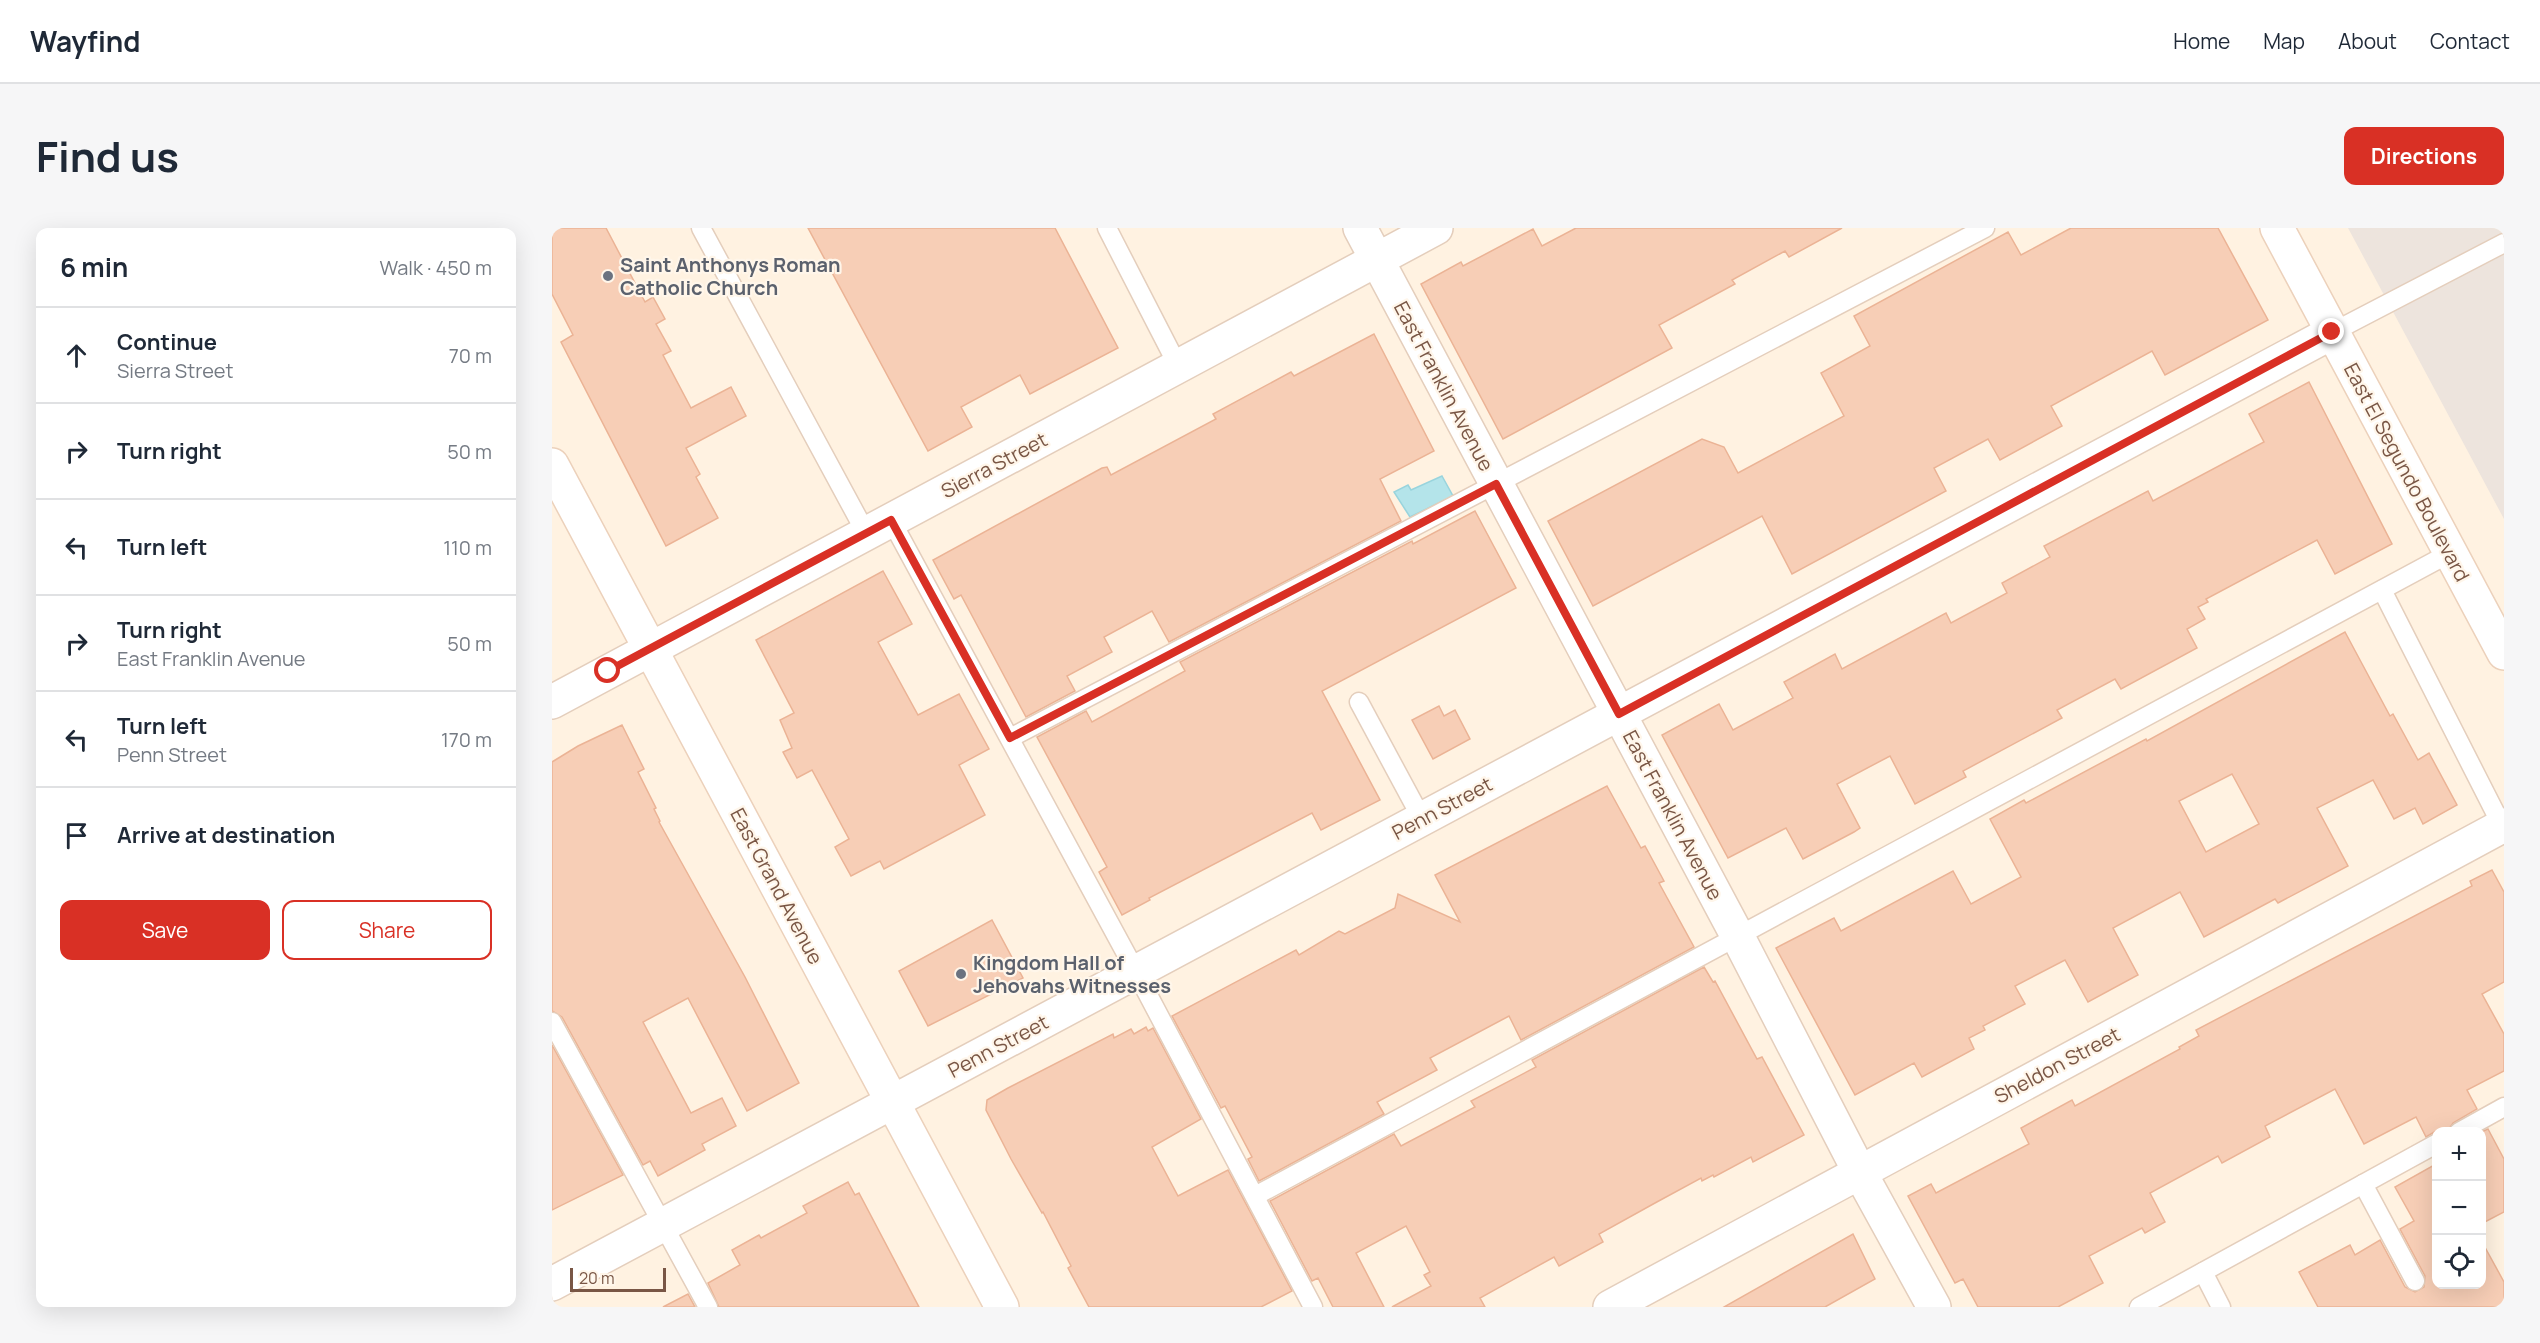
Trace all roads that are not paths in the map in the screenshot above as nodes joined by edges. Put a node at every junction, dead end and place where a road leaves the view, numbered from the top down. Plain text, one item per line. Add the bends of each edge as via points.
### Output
1 (701, 228) edge
2 (1107, 228) edge
3 (1360, 228) edge
4 (1436, 228) edge
5 (1985, 228) edge
6 (2277, 228) edge
7 (2504, 243) edge
8 (1377, 260) junction
9 (2332, 332) junction
10 (1178, 366) junction
11 (552, 465) edge
12 (1496, 484) junction
13 (878, 527) junction
14 (2450, 553) junction
15 (2382, 590) junction
16 (651, 649) junction
17 (2504, 653) edge
18 (552, 702) edge
19 (1359, 702) dead end
20 (1619, 714) junction
21 (1010, 738) junction
22 (1422, 819) junction
23 (2503, 826) edge
24 (1738, 937) junction
25 (1136, 972) junction
26 (552, 1022) edge
27 (893, 1102) junction
28 (2504, 1107) edge
29 (2466, 1127) edge
30 (2432, 1146) edge
31 (1859, 1171) junction
32 (2363, 1184) junction
33 (1255, 1196) junction
34 (663, 1225) junction
35 (2203, 1272) junction
36 (2415, 1281) dead end
37 (552, 1284) edge
38 (708, 1307) edge
39 (1002, 1307) edge
40 (1313, 1307) edge
41 (1610, 1307) edge
42 (1934, 1307) edge
43 (2139, 1307) edge
44 (2221, 1307) edge

1 - 13 lane
2 - 10 lane
3 - 8 street, East Franklin Avenue
4 - 8 street, Sierra Street
5 - 12 lane
6 - 9 street, East El Segundo Boulevard
7 - 9 lane
8 - 10 street, Sierra Street
8 - 12 street, East Franklin Avenue
9 - 14 street, East El Segundo Boulevard
9 - 20 street, Penn Street
10 - 13 street, Sierra Street
11 - 16 street, East Grand Avenue
12 - 20 street, East Franklin Avenue
12 - 21 lane
13 - 16 street, Sierra Street
13 - 21 lane
14 - 15 lane
14 - 17 street, East El Segundo Boulevard
15 - 23 lane
15 - 24 lane
16 - 18 street, Sierra Street
16 - 27 street, East Grand Avenue
19 - 22 lane
20 - 22 street, Penn Street
20 - 24 street, East Franklin Avenue
21 - 25 lane
22 - 25 street, Penn Street
23 - 31 street, Sheldon Street
24 - 31 street, East Franklin Avenue
24 - 33 lane
25 - 27 street, Penn Street
25 - 33 lane
26 - 34 lane
27 - 34 street, Penn Street
27 - 39 street, East Grand Avenue
28 - 29 lane
30 - 32 lane
31 - 41 street, Sheldon Street
31 - 42 street, East Franklin Avenue
32 - 35 lane
32 - 36 lane
33 - 40 lane
34 - 37 street, Penn Street
34 - 38 lane
35 - 43 lane
35 - 44 lane

